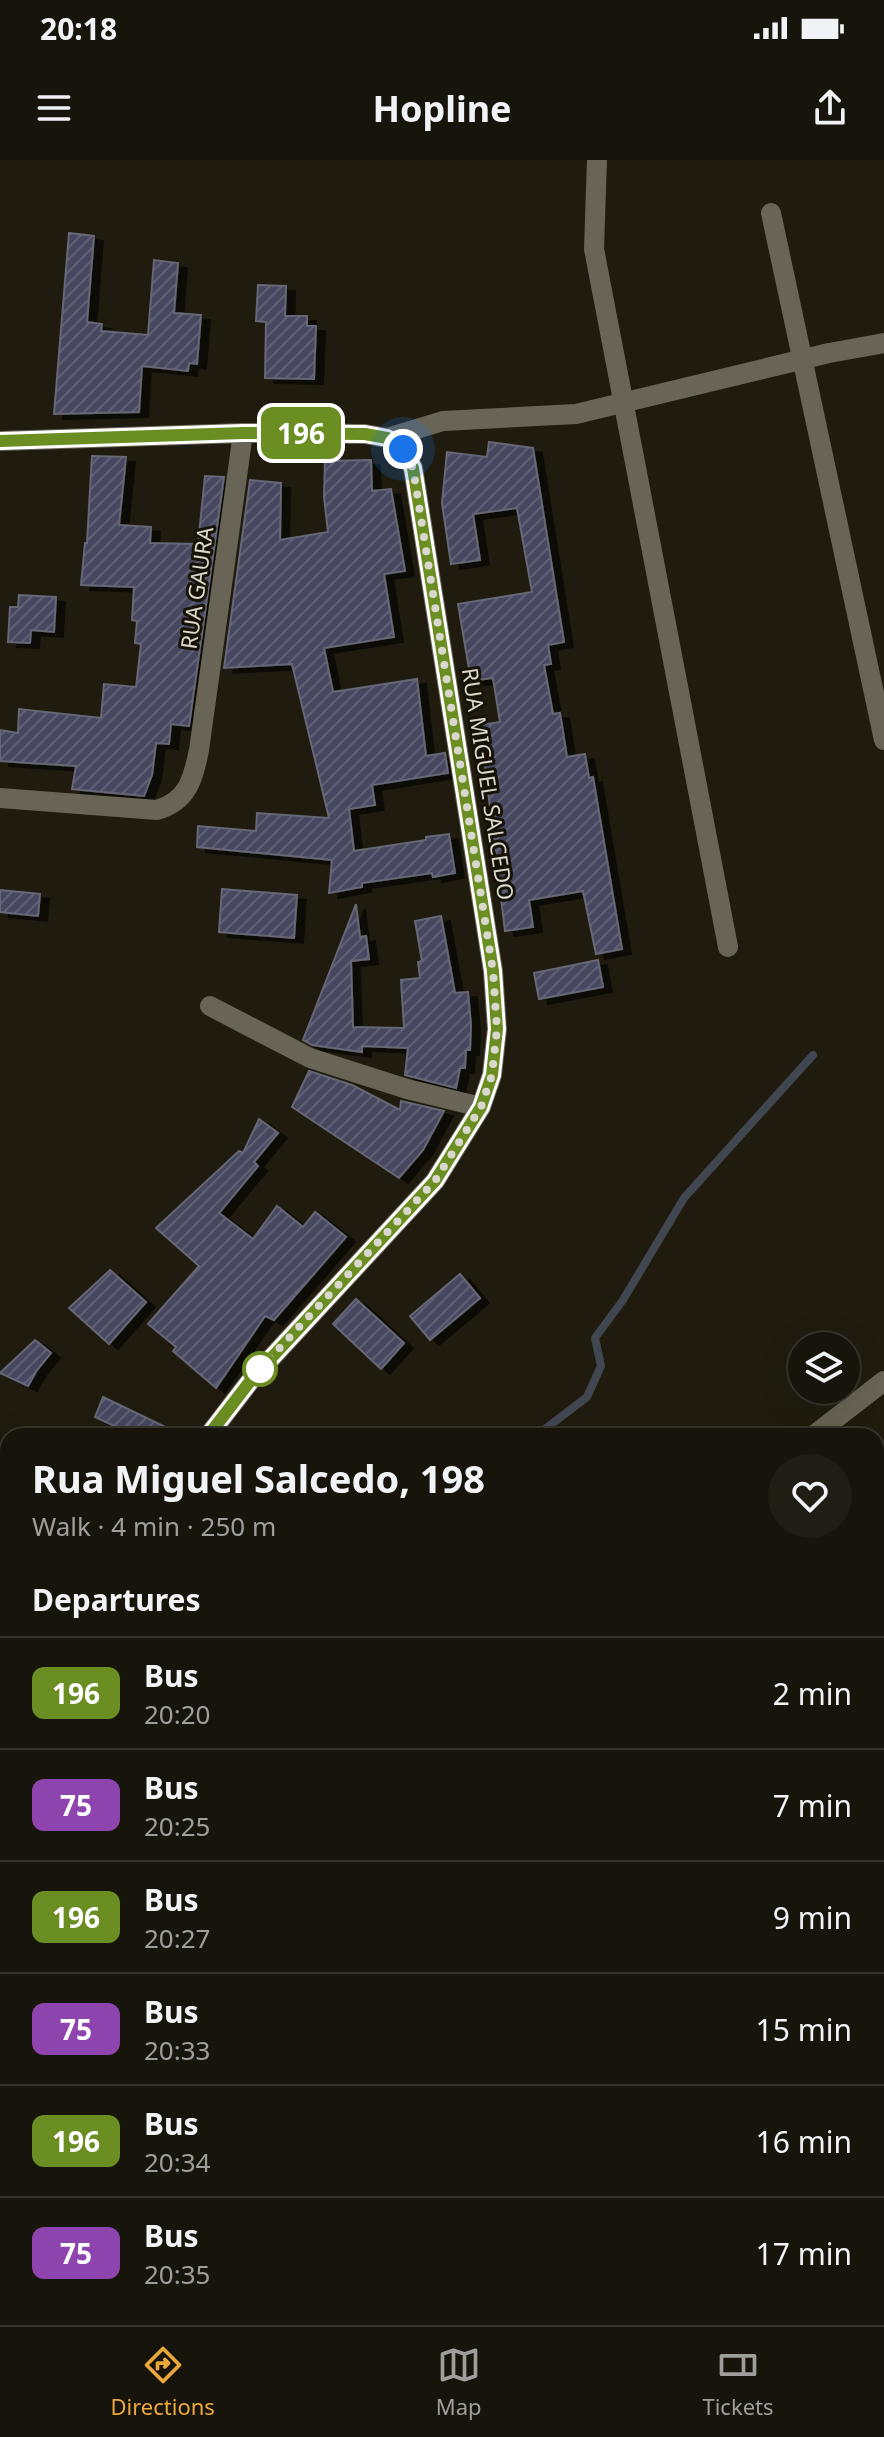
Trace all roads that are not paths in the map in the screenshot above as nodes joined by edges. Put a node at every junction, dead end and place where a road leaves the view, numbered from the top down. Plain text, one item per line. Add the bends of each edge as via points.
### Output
1 (597, 160) edge
2 (771, 213) dead end
3 (884, 343) edge
4 (802, 359) junction
5 (624, 403) junction
6 (243, 433) junction
7 (387, 438) junction
8 (0, 441) edge
9 (884, 740) edge
10 (0, 798) edge
11 (728, 947) dead end
12 (210, 1006) dead end
13 (481, 1107) junction
14 (884, 1381) edge
15 (214, 1428) edge
16 (823, 1428) edge

1 - 5 street via 594,249
2 - 4 street
3 - 4 street
4 - 5 street
4 - 9 street
5 - 7 street via 576,414 443,421
5 - 11 street
6 - 7 street
6 - 8 street
6 - 10 street, RUA GAURA via 199,750 184,796 157,810
7 - 13 street, RUA MIGUEL SALCEDO via 403,449 413,468 493,971 497,1029 492,1075
12 - 13 street via 310,1058
13 - 15 street, RUA MIGUEL SALCEDO via 435,1181 251,1380
14 - 16 street

